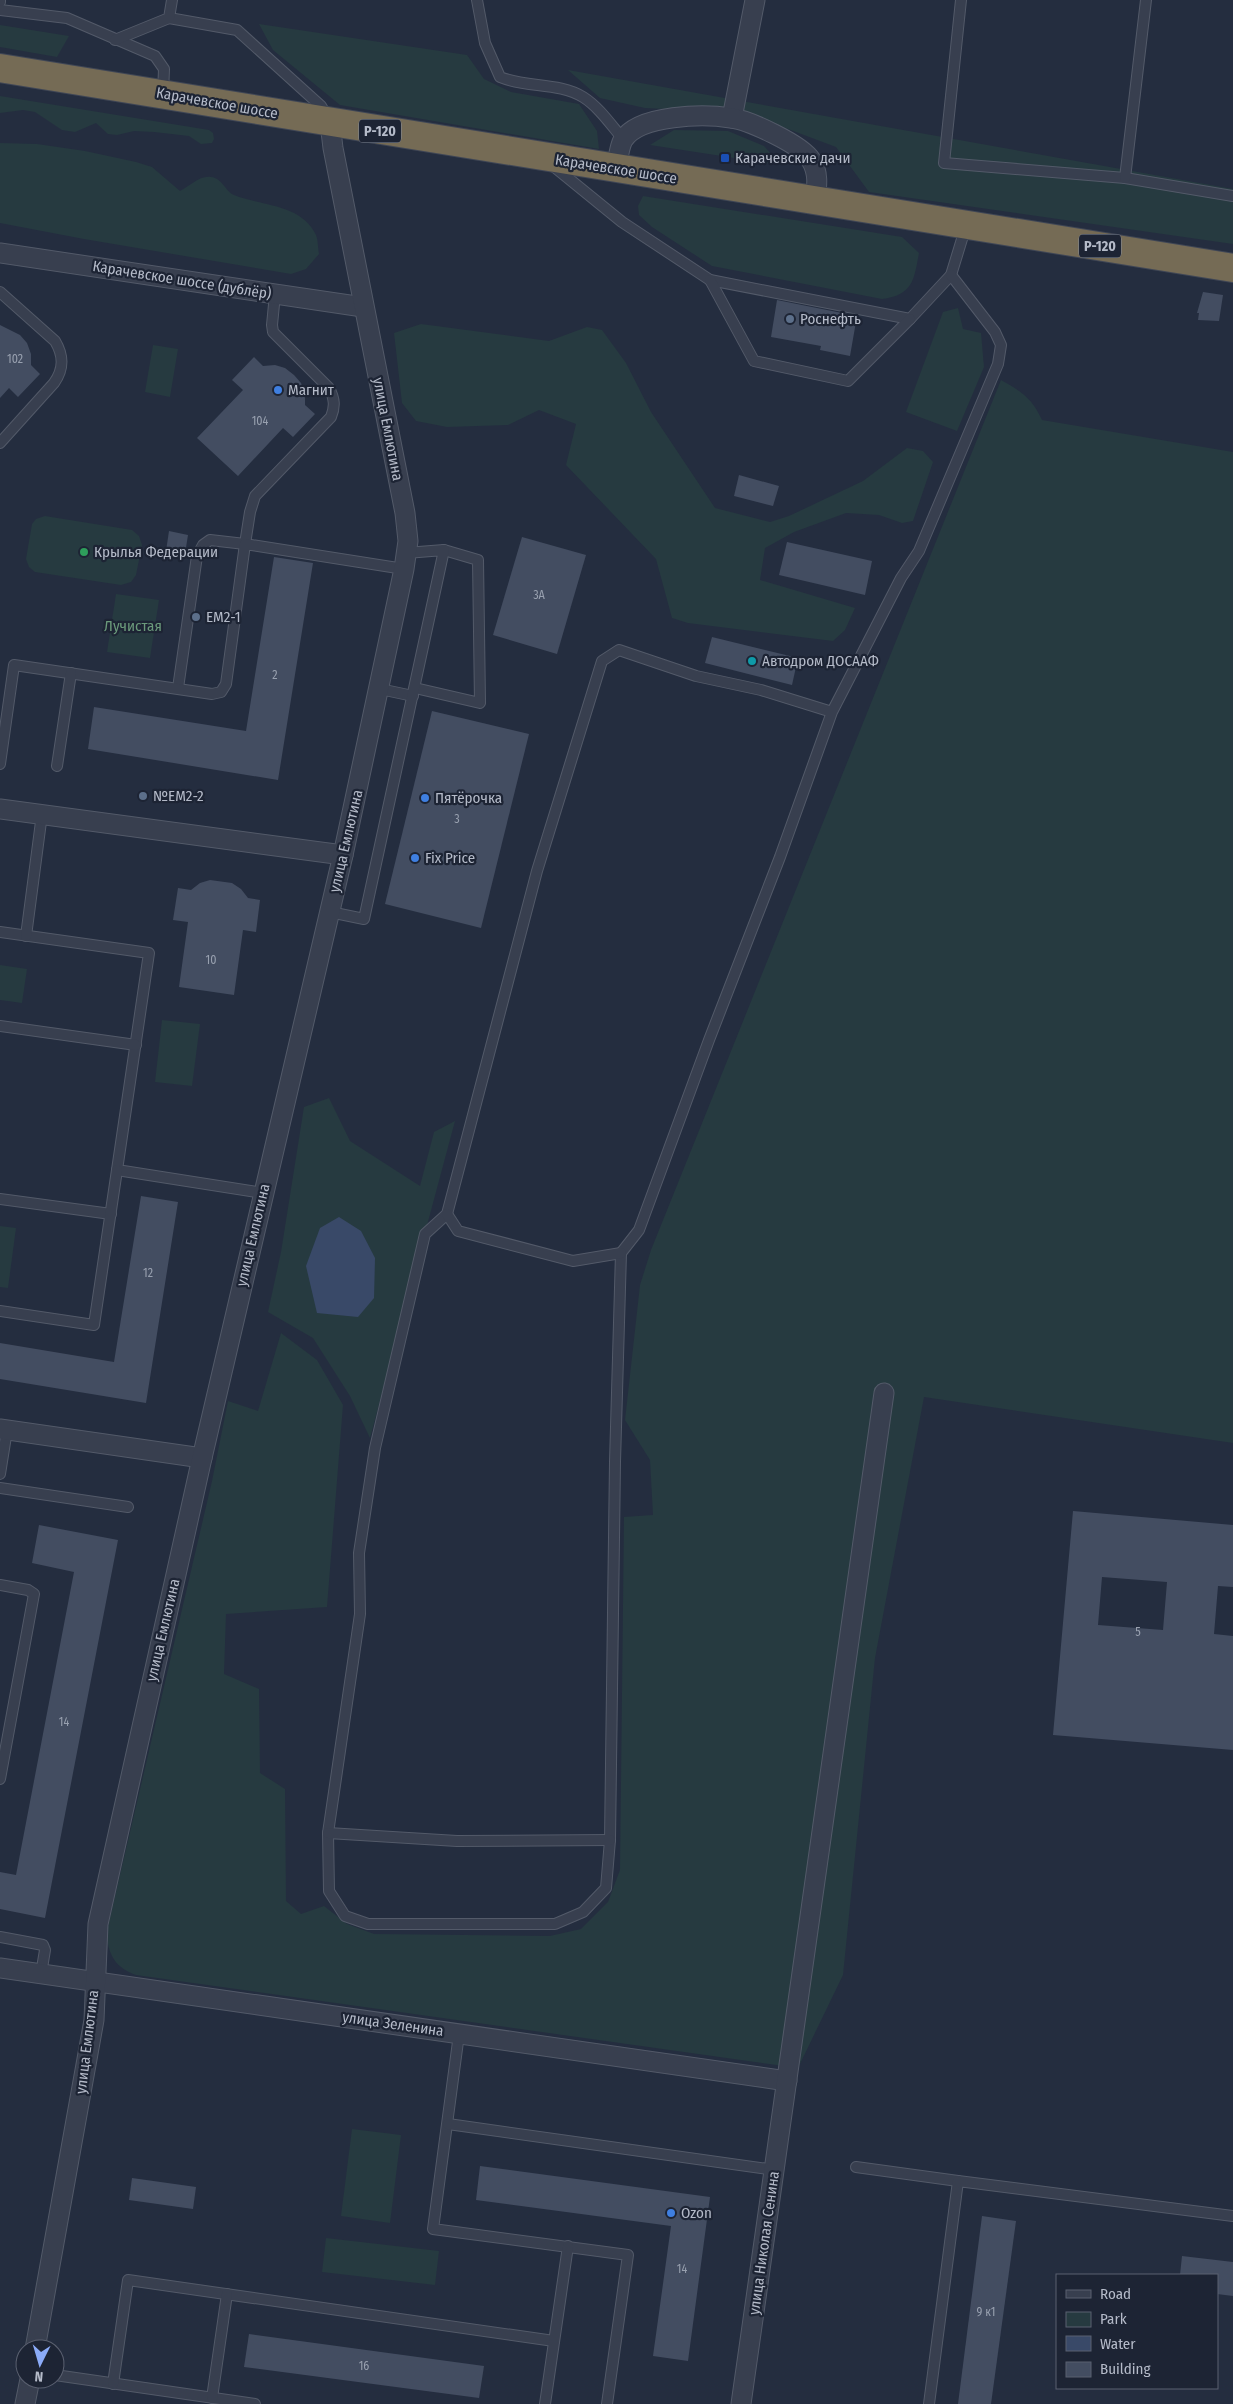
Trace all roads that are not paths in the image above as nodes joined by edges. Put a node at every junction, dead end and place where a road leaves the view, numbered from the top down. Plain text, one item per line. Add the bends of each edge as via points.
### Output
1 (172, 0) edge
2 (476, 0) edge
3 (755, 0) edge
4 (961, 0) edge
5 (1146, 0) edge
6 (0, 10) edge
7 (169, 18) junction
8 (115, 40) junction
9 (0, 68) edge
10 (163, 94) junction
11 (732, 118) junction
12 (330, 123) junction
13 (624, 140) junction
14 (542, 157) junction
15 (616, 169) junction
16 (1125, 178) junction
17 (1233, 196) edge
18 (815, 201) junction
19 (966, 225) junction
20 (0, 253) edge
21 (1233, 268) edge
22 (951, 275) junction
23 (710, 280) junction
24 (0, 292) edge
25 (275, 294) junction
26 (363, 307) junction
27 (910, 319) junction
28 (0, 443) edge
29 (245, 544) junction
30 (444, 550) junction
31 (405, 561) junction
32 (71, 674) junction
33 (178, 688) junction
34 (380, 689) junction
35 (414, 692) junction
36 (832, 712) junction
37 (0, 764) edge
38 (57, 766) dead end
39 (0, 809) edge
40 (42, 814) junction
41 (343, 856) junction
42 (330, 912) junction
43 (0, 932) edge
44 (26, 936) junction
45 (0, 1026) edge
46 (136, 1045) junction
47 (117, 1170) junction
48 (263, 1192) junction
49 (0, 1199) edge
50 (111, 1214) junction
51 (447, 1214) junction
52 (621, 1253) junction
53 (0, 1311) edge
54 (884, 1393) dead end
55 (4, 1429) edge
56 (202, 1458) junction
57 (0, 1474) edge
58 (0, 1488) edge
59 (128, 1507) dead end
60 (0, 1585) edge
61 (0, 1779) edge
62 (328, 1833) junction
63 (610, 1840) junction
64 (0, 1937) edge
65 (0, 1968) edge
66 (41, 1974) junction
67 (95, 1982) junction
68 (459, 2034) junction
69 (787, 2081) junction
70 (448, 2124) junction
71 (856, 2167) dead end
72 (774, 2170) junction
73 (958, 2181) junction
74 (1233, 2216) edge
75 (568, 2246) junction
76 (227, 2294) junction
77 (37, 2339) edge
78 (554, 2340) junction
79 (65, 2377) edge
80 (113, 2384) junction
81 (28, 2389) edge
82 (212, 2398) junction
83 (25, 2404) edge
84 (255, 2404) edge
85 (545, 2404) edge
86 (607, 2404) edge
87 (741, 2404) edge
88 (929, 2404) edge

1 - 7 lane
2 - 13 lane via 485,43 500,77 514,83 567,90 582,96
3 - 11 street
4 - 16 lane via 944,163
5 - 16 lane
6 - 8 lane via 67,18
7 - 8 lane
7 - 12 lane via 236,30 321,106
8 - 10 lane via 155,56 164,69
9 - 10 highway, Карачевское шоссе / Р-120
10 - 12 highway, Карачевское шоссе / Р-120
11 - 13 street via 673,116 643,125
11 - 18 street via 757,125 810,159 818,180
12 - 14 highway, Карачевское шоссе / Р-120
12 - 26 street, улица Емлютина
13 - 15 street
14 - 15 highway, Карачевское шоссе / Р-120
14 - 23 lane via 622,222
15 - 18 highway, Карачевское шоссе / Р-120
16 - 17 lane
18 - 19 highway, Карачевское шоссе / Р-120
19 - 21 highway, Карачевское шоссе / Р-120
19 - 22 lane
20 - 25 street, Карачевское шоссе (дублёр)
22 - 27 lane
22 - 36 lane via 995,332 1001,345 998,364 919,551 901,578
23 - 27 lane
23 - 27 lane via 754,361 848,381
24 - 28 lane via 54,341 62,363 54,383
25 - 26 street, Карачевское шоссе (дублёр)
25 - 29 lane via 273,332 329,388 334,397 333,411 331,418 255,496
26 - 31 street, улица Емлютина via 405,513 408,541
29 - 31 lane
29 - 33 lane via 210,540 198,551
29 - 33 lane via 226,684 221,692 212,694
30 - 31 lane
30 - 35 lane
30 - 35 lane via 478,560 480,703
31 - 34 street, улица Емлютина
32 - 33 lane
32 - 37 lane via 14,665
32 - 38 lane
34 - 35 lane
34 - 41 street, улица Емлютина
35 - 42 lane via 364,919
36 - 51 lane via 761,690 696,676 619,650 602,661 537,872
36 - 52 lane via 639,1230
39 - 40 street
40 - 41 street
40 - 44 lane
41 - 42 street, улица Емлютина
42 - 48 street, улица Емлютина
43 - 44 lane
44 - 46 lane via 149,953
45 - 46 lane
46 - 47 lane
47 - 48 lane
47 - 50 lane
48 - 56 street, улица Емлютина
49 - 50 lane
50 - 53 lane via 94,1325
51 - 52 lane via 458,1231 573,1261
51 - 62 lane via 425,1234 375,1448 359,1553 360,1614
52 - 63 lane
54 - 69 street, улица Николая Сенина
55 - 56 street
55 - 57 lane
56 - 67 street, улица Емлютина via 98,1924
58 - 59 lane
60 - 61 lane via 34,1594
62 - 63 lane via 457,1841
62 - 63 lane via 329,1891 345,1916 368,1924 555,1924 583,1912 606,1888
64 - 66 lane via 43,1945
65 - 66 street, улица Зеленина
66 - 67 street, улица Зеленина
67 - 68 street, улица Зеленина
67 - 77 street, улица Емлютина via 94,2020
68 - 69 street, улица Зеленина
68 - 70 lane
69 - 72 street, улица Николая Сенина
70 - 72 lane
70 - 75 lane via 433,2229
71 - 73 lane
72 - 87 street, улица Николая Сенина
73 - 74 lane
73 - 88 lane
75 - 78 lane
75 - 86 lane via 628,2255
76 - 78 lane
76 - 80 lane via 128,2280
76 - 82 lane
78 - 85 lane
79 - 80 lane
80 - 82 lane
81 - 83 street
82 - 84 lane

